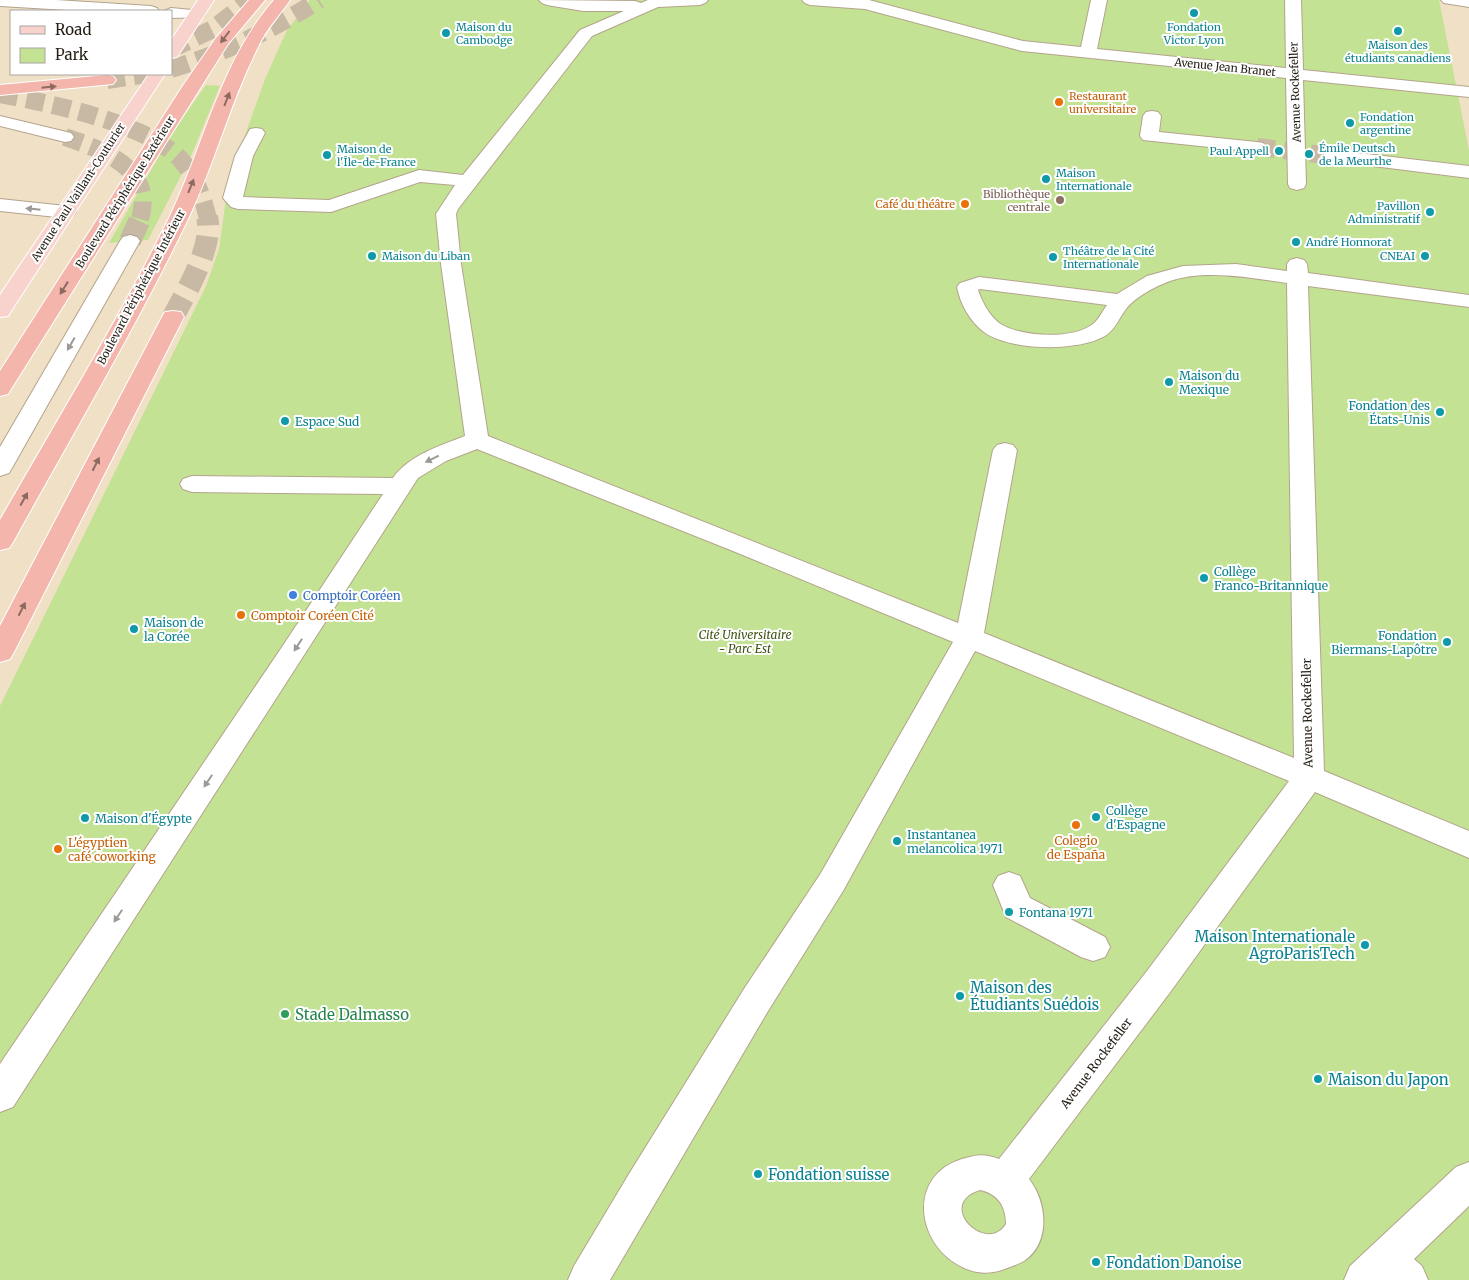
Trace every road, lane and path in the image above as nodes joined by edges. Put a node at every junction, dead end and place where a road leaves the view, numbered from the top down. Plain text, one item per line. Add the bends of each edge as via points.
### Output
1 (0, 0) edge
2 (206, 0) edge
3 (237, 0) edge
4 (256, 0) edge
5 (282, 0) edge
6 (547, 0) edge
7 (700, 0) edge
8 (810, 0) edge
9 (1099, 0) edge
10 (1293, 0) edge
11 (1449, 0) edge
12 (653, 2) edge
13 (1469, 2) edge
14 (867, 6) edge
15 (137, 10) edge
16 (172, 13) edge
17 (197, 14) junction
18 (172, 52) edge
19 (1088, 53) junction
20 (1294, 74) junction
21 (156, 75) edge
22 (5, 79) edge
23 (107, 80) tunnel mouth
24 (193, 84) junction
25 (1463, 92) edge
26 (1152, 116) dead end
27 (0, 121) edge
28 (256, 133) dead end
29 (65, 137) tunnel mouth
30 (1257, 147) tunnel mouth
31 (1332, 156) tunnel mouth
32 (1469, 172) edge
33 (468, 181) junction
34 (1297, 184) dead end
35 (0, 205) edge
36 (331, 206) junction
37 (66, 212) junction
38 (300, 221) dead end
39 (130, 241) tunnel mouth
40 (1297, 271) junction
41 (1122, 301) junction
42 (1469, 301) edge
43 (2, 304) edge
44 (173, 317) tunnel mouth
45 (0, 389) edge
46 (477, 440) junction
47 (1005, 450) dead end
48 (0, 468) edge
49 (192, 484) dead end
50 (401, 486) junction
51 (0, 542) edge
52 (969, 638) junction
53 (0, 652) edge
54 (1309, 777) junction
55 (1469, 845) edge
56 (1009, 885) dead end
57 (1093, 947) dead end
58 (0, 1095) edge
59 (1469, 1180) edge
60 (1005, 1181) dead end
61 (1386, 1273) edge
62 (588, 1280) edge

1 - 15 street
2 - 17 main road
3 - 24 highway via 185,72
4 -> 24 highway, Boulevard Périphérique Extérieur via 222,41
51 -> 5 highway, Boulevard Périphérique Intérieur via 139,295 180,216 239,65 253,38
6 - 12 street via 583,6
7 - 12 street
8 - 14 street, Avenue Jean Branet
9 - 19 street
10 - 20 street, Avenue Rockefeller
11 - 13 street
12 - 33 street via 586,33
14 - 19 street, Avenue Jean Branet via 1022,46
16 - 17 street
17 - 18 main road
19 - 20 street, Avenue Jean Branet
20 - 25 street, Avenue Jean Branet
20 - 34 street, Avenue Rockefeller
21 - 37 main road, Avenue Paul Vaillant-Couturier
22 -> 23 highway
24 -> 45 highway, Boulevard Périphérique Extérieur
26 - 30 street via 1149,136
27 - 29 street
28 - 36 street via 244,156 233,198 235,201 251,205
31 - 32 street
33 - 36 street via 419,176
33 - 46 street via 446,214
37 -> 35 street
36 - 38 street
37 - 43 main road, Avenue Paul Vaillant-Couturier
39 -> 48 street
40 - 41 street via 1236,266 1200,270 1156,279
40 - 42 street
40 - 54 street, Avenue Rockefeller
41 - 41 street via 979,283 967,287 989,326 1003,333 1032,339 1086,337 1100,330
53 -> 44 highway
46 -> 50 street via 418,466
46 - 52 street
47 - 52 street
49 - 50 street
50 -> 58 street
52 - 54 street
52 - 62 street via 832,882 750,1009
54 - 55 street
54 - 60 street, Avenue Rockefeller
56 - 57 street via 1017,906
59 - 61 street

